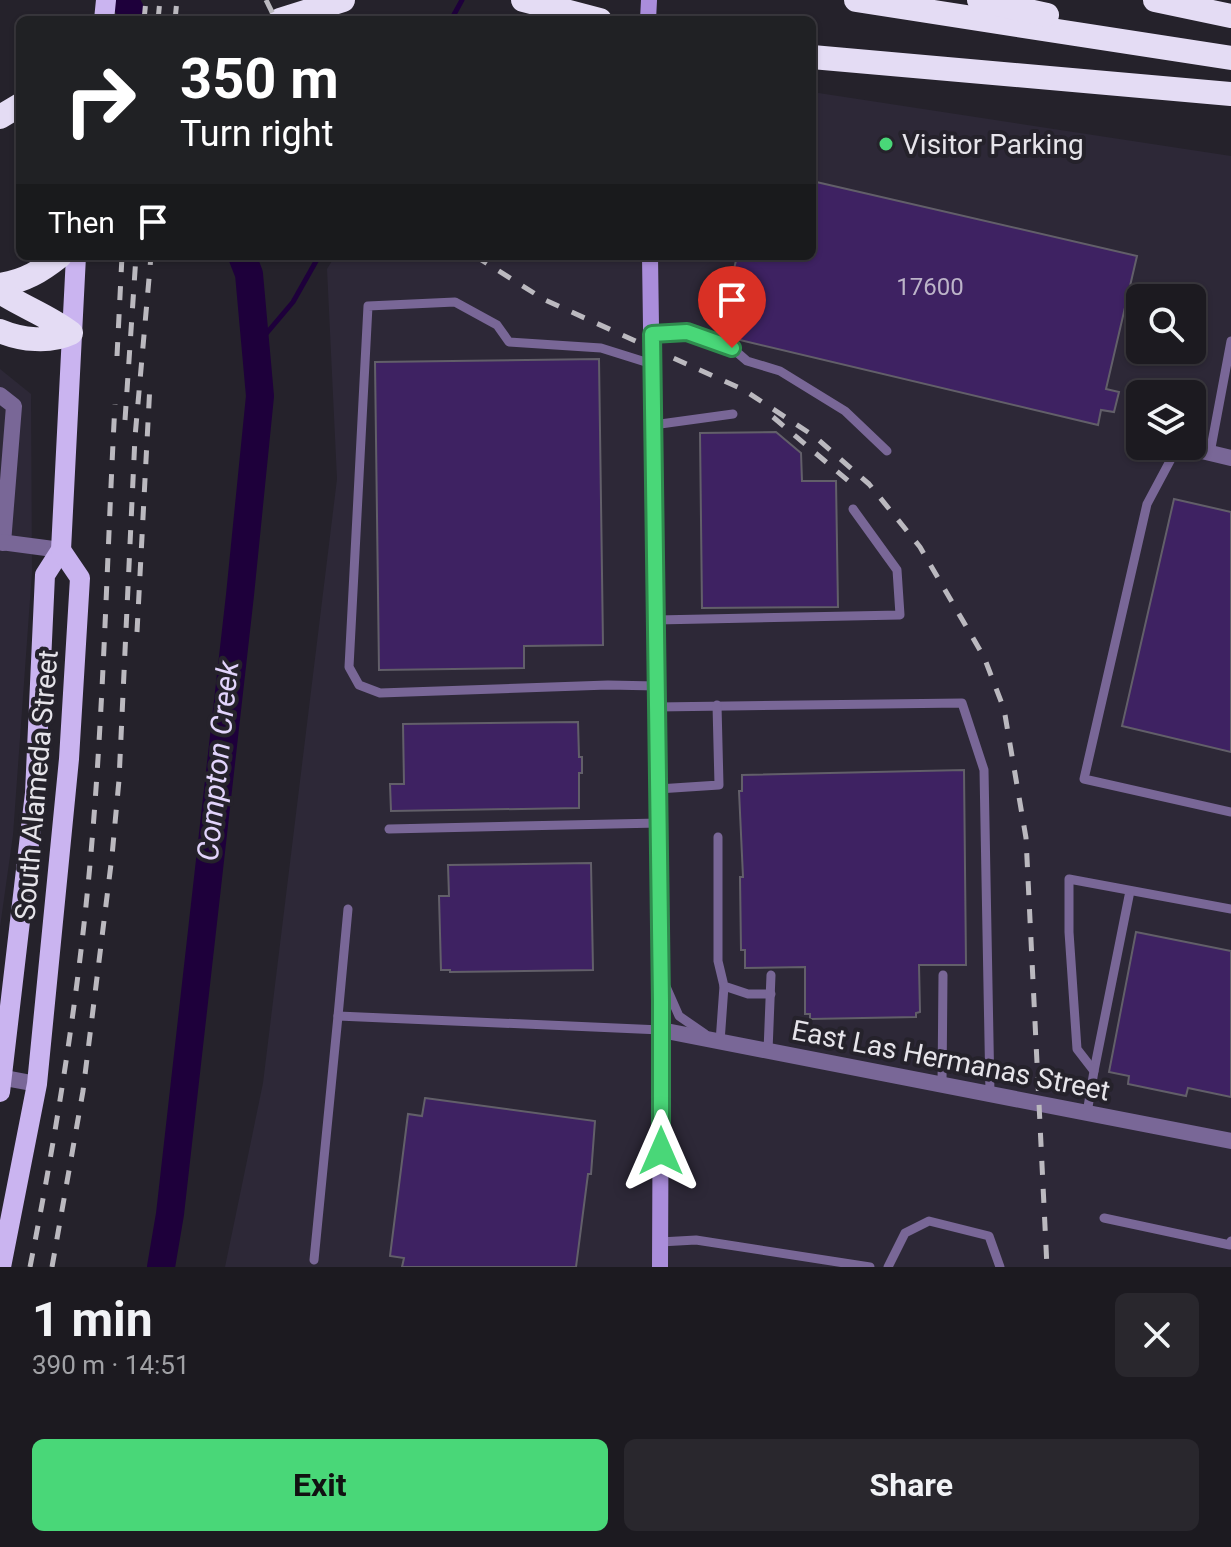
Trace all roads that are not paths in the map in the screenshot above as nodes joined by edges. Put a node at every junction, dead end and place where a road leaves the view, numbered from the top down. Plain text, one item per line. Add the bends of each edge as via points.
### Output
1 (343, 0) edge
2 (523, 0) edge
3 (856, 0) edge
4 (979, 0) edge
5 (1155, 0) edge
6 (293, 16) edge
7 (585, 16) edge
8 (1231, 16) edge
9 (1231, 56) edge
10 (816, 57) edge
11 (1231, 94) edge
12 (55, 260) edge
13 (76, 260) edge
14 (650, 260) edge
15 (0, 285) edge
16 (0, 292) edge
17 (0, 331) edge
18 (71, 333) junction
19 (652, 334) junction
20 (1231, 341) edge
21 (652, 364) junction
22 (0, 395) edge
23 (1226, 397) edge
24 (733, 414) dead end
25 (653, 425) junction
26 (887, 451) dead end
27 (1206, 452) edge
28 (1210, 453) junction
29 (1231, 458) edge
30 (1172, 460) edge
31 (853, 509) dead end
32 (2, 542) edge
33 (61, 550) junction
34 (656, 620) junction
35 (657, 686) junction
36 (717, 705) junction
37 (657, 707) junction
38 (658, 789) junction
39 (1231, 812) edge
40 (659, 823) junction
41 (389, 829) dead end
42 (718, 837) dead end
43 (1130, 891) junction
44 (348, 909) dead end
45 (1231, 909) edge
46 (661, 972) junction
47 (771, 975) dead end
48 (943, 975) dead end
49 (724, 986) junction
50 (771, 994) junction
51 (338, 1016) junction
52 (661, 1030) junction
53 (717, 1041) junction
54 (768, 1051) junction
55 (1094, 1071) junction
56 (1, 1082) edge
57 (37, 1084) junction
58 (942, 1085) junction
59 (990, 1094) junction
60 (1087, 1113) junction
61 (1231, 1141) edge
62 (1104, 1218) dead end
63 (1231, 1241) edge
64 (660, 1242) junction
65 (314, 1260) dead end
66 (1, 1267) edge
67 (660, 1267) edge
68 (870, 1267) edge
69 (888, 1267) edge
70 (1000, 1267) edge

1 - 6 highway
2 - 7 highway
3 - 9 highway
4 - 9 highway
5 - 8 highway
10 - 11 highway
12 - 15 highway via 38,273
13 - 18 main road, South Alameda Street
14 - 19 main road
16 - 18 highway
17 - 18 highway via 59,339
18 - 33 main road, South Alameda Street
19 - 21 main road
19 - 26 lane via 687,332 780,371 845,411
20 - 23 lane
21 - 25 main road
21 - 35 lane via 601,348 509,342 497,325 455,302 368,306 349,667 359,685 380,693
22 - 32 street via 14,406
23 - 28 lane
24 - 25 lane
25 - 34 main road
27 - 28 street
28 - 29 street
30 - 39 lane via 1147,504 1084,779
31 - 34 lane via 897,570 900,615
32 - 33 street
33 - 56 main road, South Alameda Street via 45,575 35,793
33 - 57 main road, South Alameda Street via 80,578 69,759
34 - 35 main road
35 - 37 main road
36 - 37 lane
36 - 38 lane via 719,785
36 - 59 lane via 962,703 984,770
37 - 38 main road
38 - 40 main road
40 - 41 lane
40 - 46 main road
42 - 49 lane via 718,961
43 - 45 lane
43 - 55 lane
43 - 55 lane via 1069,879 1077,1049
44 - 51 lane
46 - 52 main road
46 - 53 lane via 679,1016
47 - 50 lane
48 - 58 lane
49 - 50 lane
49 - 53 lane
50 - 54 lane
51 - 52 lane
51 - 65 lane
52 - 53 street, East Las Hermanas Street
52 - 64 main road
53 - 54 street, East Las Hermanas Street
54 - 58 street, East Las Hermanas Street
55 - 60 lane
56 - 57 street
57 - 66 main road, South Alameda Street
58 - 59 street, East Las Hermanas Street
59 - 60 street, East Las Hermanas Street
60 - 61 street, East Las Hermanas Street
62 - 63 lane via 1230,1245
64 - 67 main road
64 - 68 lane via 696,1240
69 - 70 lane via 905,1233 929,1221 989,1236

